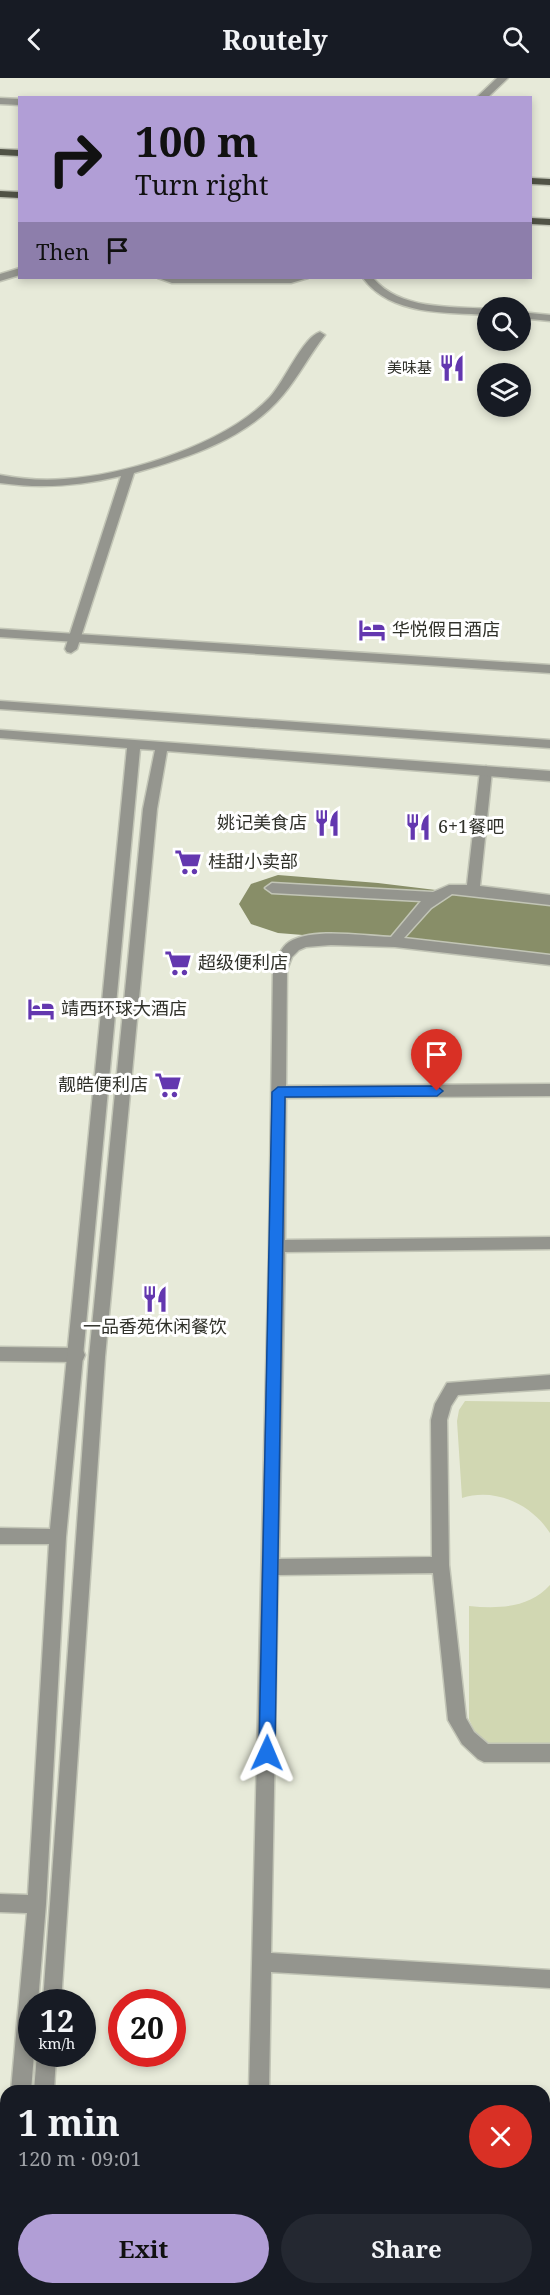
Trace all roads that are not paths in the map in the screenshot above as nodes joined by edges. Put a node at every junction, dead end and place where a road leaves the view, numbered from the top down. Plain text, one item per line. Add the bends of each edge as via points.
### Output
1 (503, 78) edge
2 (482, 96) edge
3 (0, 101) edge
4 (18, 102) edge
5 (0, 152) edge
6 (18, 153) edge
7 (532, 181) edge
8 (550, 182) edge
9 (0, 194) edge
10 (18, 195) edge
11 (532, 221) edge
12 (550, 222) edge
13 (18, 271) edge
14 (0, 278) edge
15 (168, 279) edge
16 (297, 279) edge
17 (369, 279) edge
18 (477, 311) edge
19 (531, 316) edge
20 (550, 318) edge
21 (320, 334) dead end
22 (129, 471) junction
23 (0, 479) edge
24 (0, 633) edge
25 (73, 644) junction
26 (550, 669) edge
27 (0, 705) edge
28 (0, 734) edge
29 (134, 744) junction
30 (550, 744) edge
31 (162, 746) junction
32 (486, 771) junction
33 (550, 776) edge
34 (272, 888) dead end
35 (473, 890) junction
36 (436, 897) junction
37 (550, 900) edge
38 (398, 936) junction
39 (550, 960) edge
40 (550, 1090) edge
41 (278, 1092) junction
42 (550, 1243) edge
43 (277, 1246) junction
44 (0, 1354) edge
45 (77, 1355) junction
46 (550, 1382) edge
47 (0, 1536) edge
48 (58, 1537) junction
49 (441, 1564) junction
50 (270, 1567) junction
51 (550, 1753) edge
52 (0, 1903) edge
53 (37, 1904) junction
54 (264, 1962) junction
55 (550, 1979) edge
56 (53, 1989) edge
57 (46, 2067) edge
58 (22, 2085) edge
59 (44, 2085) edge
60 (260, 2085) edge

1 - 2 street
3 - 4 street
5 - 6 main road
7 - 8 main road
9 - 10 main road
11 - 12 main road
13 - 14 street
15 - 16 street
17 - 18 street via 391,299
19 - 20 street
21 - 22 street via 308,345 284,387 262,411 216,440
22 - 23 street via 42,484
22 - 25 street
24 - 25 street
25 - 26 street
27 - 30 street
28 - 29 street
29 - 31 street
29 - 45 street
31 - 32 street
31 - 56 street via 144,864 97,1357
32 - 33 street
32 - 35 street
34 - 36 street
35 - 36 street via 450,890
35 - 37 street
36 - 38 street
38 - 39 street
38 - 41 street via 317,941 299,944 286,954 280,970
40 - 41 street
41 - 43 street
42 - 43 street
43 - 50 street
44 - 45 street
45 - 48 street
46 - 49 street via 453,1388 443,1404 439,1420
47 - 48 street
48 - 53 street
49 - 50 street
49 - 51 street via 457,1720 484,1753
50 - 54 street
52 - 53 street
53 - 58 street
54 - 55 street
54 - 60 street
57 - 59 street

